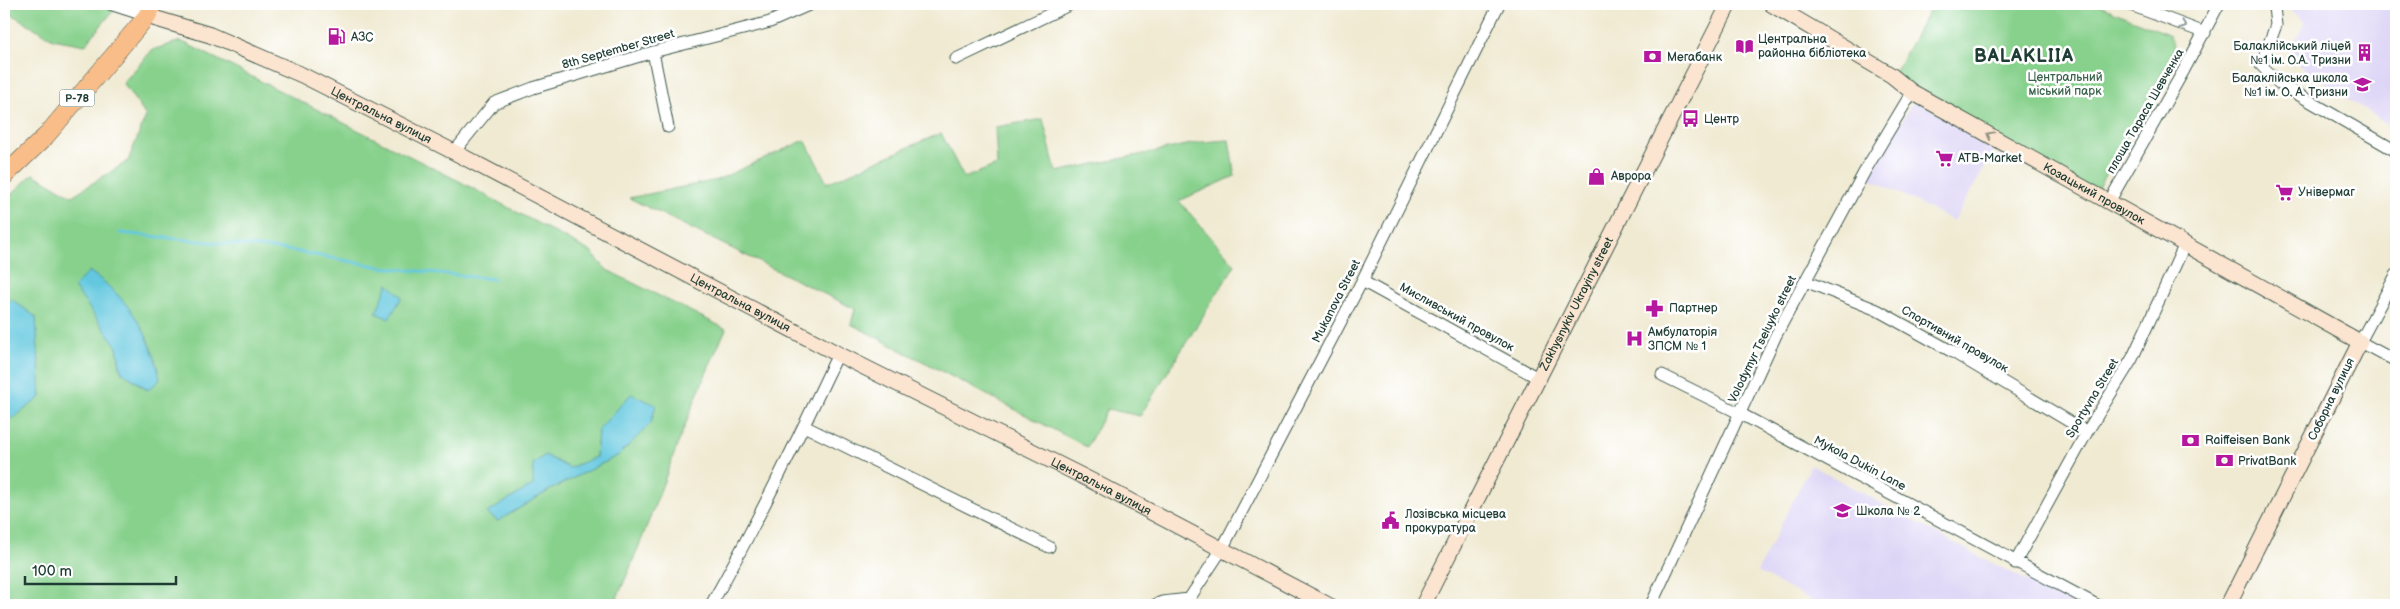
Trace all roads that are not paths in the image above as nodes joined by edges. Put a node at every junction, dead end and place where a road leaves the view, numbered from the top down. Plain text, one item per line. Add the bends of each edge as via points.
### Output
1 (110, 4) edge
2 (811, 4) edge
3 (1072, 4) edge
4 (1499, 4) edge
5 (1729, 4) edge
6 (1772, 4) edge
7 (2128, 4) edge
8 (2218, 4) edge
9 (2270, 4) edge
10 (150, 10) edge
11 (2204, 33) junction
12 (653, 52) junction
13 (956, 59) dead end
14 (1912, 92) junction
15 (668, 127) dead end
16 (2396, 151) edge
17 (454, 152) junction
18 (4, 176) edge
19 (2109, 202) junction
20 (2185, 244) junction
21 (2396, 275) edge
22 (1805, 280) junction
23 (1362, 281) junction
24 (2360, 342) junction
25 (838, 354) junction
26 (2396, 361) edge
27 (1662, 375) dead end
28 (1538, 378) junction
29 (1741, 414) junction
30 (804, 426) junction
31 (2087, 432) junction
32 (1049, 547) dead end
33 (1222, 549) junction
34 (2015, 563) junction
35 (1189, 602) edge
36 (711, 605) edge
37 (1155, 605) edge
38 (1328, 605) edge
39 (1422, 605) edge
40 (1651, 605) edge
41 (2097, 605) edge
42 (2228, 605) edge

1 - 10 street
2 - 12 street, 8th September Street via 770,22
3 - 13 street
4 - 23 street, Mukanova Street
5 - 28 street, Zakhysnykiv Ukrayiny street
6 - 14 street, Козацький провулок via 1891,75
7 -> 11 street
8 - 11 street, площа Тараса Шевченка
9 - 16 street via 2274,6 2276,25 2261,65 2280,84
10 - 17 street, Центральна вулиця via 302,75
10 - 18 main road, Р-78 via 45,137
11 - 19 street, площа Тараса Шевченка
12 - 15 street
12 - 17 street, 8th September Street via 494,103
19 -> 14 street, Козацький провулок
14 - 22 street, Volodymyr Tseluyko street
17 - 25 street, Центральна вулиця
19 - 20 street, Козацький провулок
20 - 24 street, Козацький провулок
20 - 31 street, Sportyvna Street via 2132,359
21 - 24 street, Соборна вулиця
22 - 29 street, Volodymyr Tseluyko street
22 - 31 street, Спортивний провулок via 1877,310
23 - 28 street, Мисливський провулок
23 - 33 street, Mukanova Street
24 - 26 street, Козацький провулок
24 - 42 street, Соборна вулиця
25 - 30 street
25 - 33 street, Центральна вулиця
27 - 29 street, Mykola Dukin Lane
28 - 39 street, Zakhysnykiv Ukrayiny street
29 - 34 street, Mykola Dukin Lane
29 - 40 street, Volodymyr Tseluyko street
30 - 32 street
30 - 36 street
31 - 34 street, Sportyvna Street
33 - 35 street, Mukanova Street
33 - 38 street, Центральна вулиця
34 - 41 street, Mykola Dukin Lane
35 - 37 street

